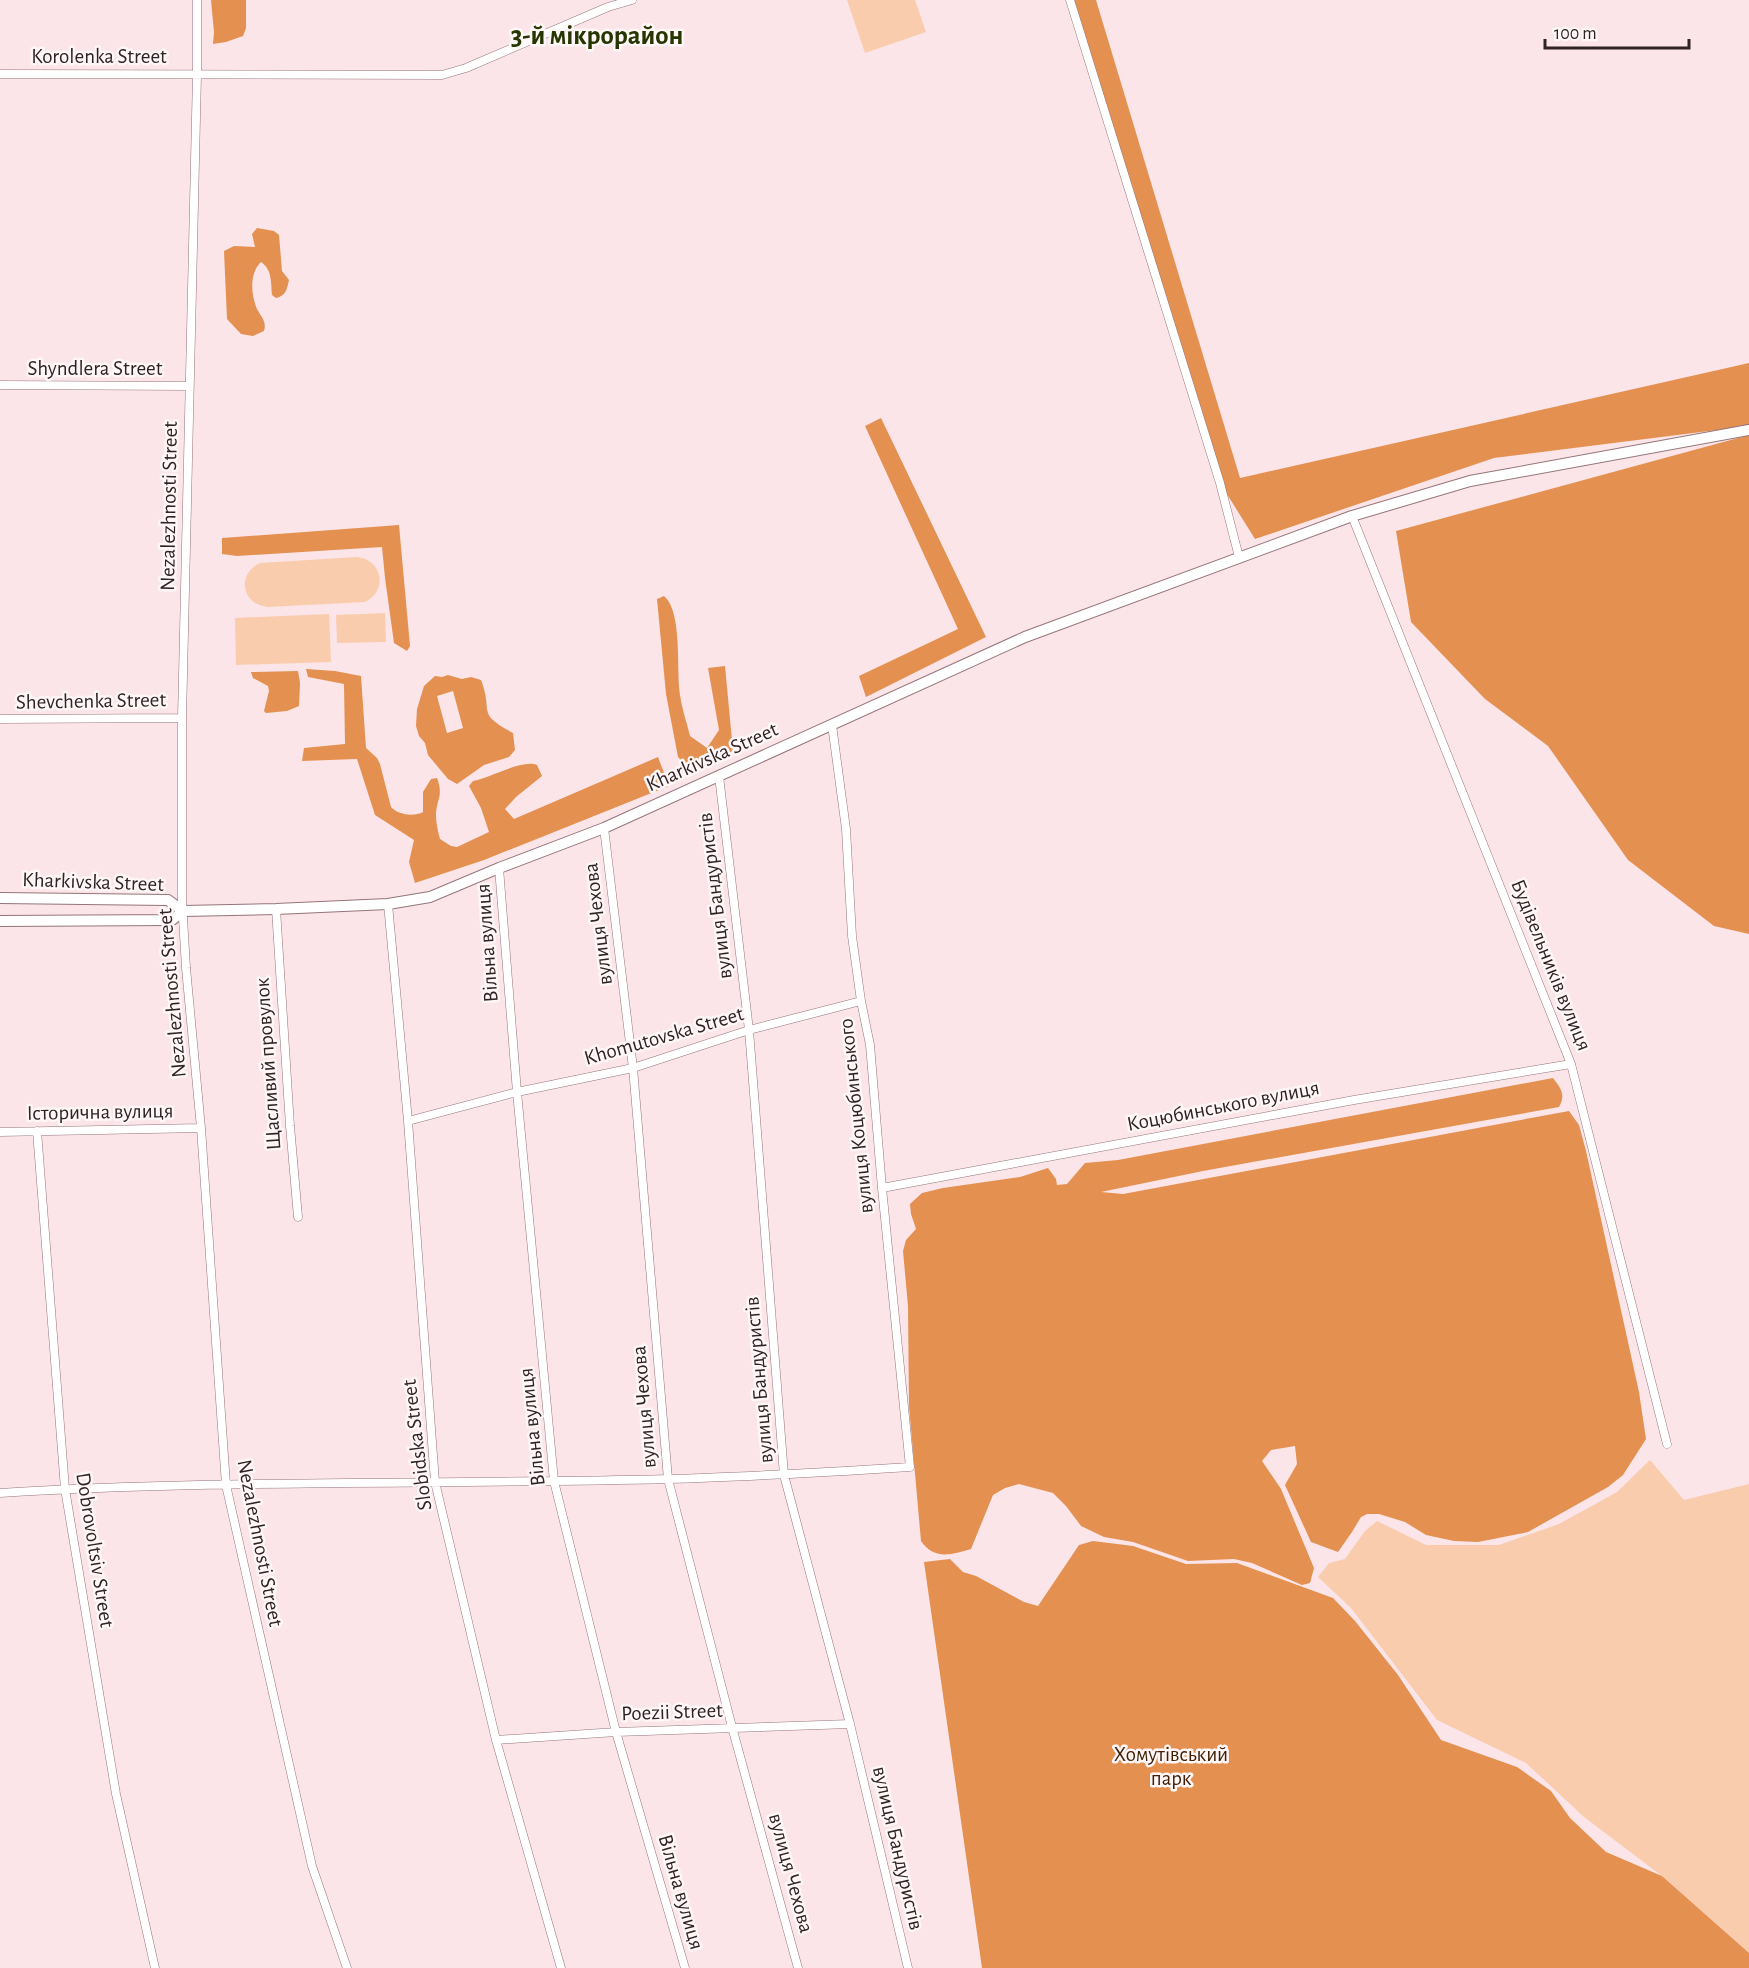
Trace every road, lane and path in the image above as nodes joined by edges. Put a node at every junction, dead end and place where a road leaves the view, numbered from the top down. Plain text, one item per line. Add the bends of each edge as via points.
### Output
1 (197, 0) edge
2 (632, 0) edge
3 (1070, 0) edge
4 (0, 74) edge
5 (197, 75) junction
6 (0, 385) edge
7 (189, 386) junction
8 (1749, 430) edge
9 (1352, 516) junction
10 (1239, 557) junction
11 (182, 718) junction
12 (0, 719) edge
13 (832, 725) junction
14 (719, 776) junction
15 (604, 828) junction
16 (500, 868) junction
17 (0, 898) edge
18 (388, 904) junction
19 (276, 909) junction
20 (183, 911) junction
21 (0, 921) edge
22 (861, 1001) junction
23 (748, 1030) junction
24 (1571, 1064) junction
25 (633, 1068) junction
26 (517, 1092) junction
27 (408, 1121) junction
28 (201, 1128) junction
29 (37, 1131) junction
30 (0, 1132) edge
31 (882, 1188) junction
32 (298, 1216) dead end
33 (1667, 1444) dead end
34 (784, 1475) junction
35 (668, 1479) junction
36 (554, 1481) junction
37 (435, 1482) junction
38 (226, 1485) junction
39 (65, 1489) junction
40 (0, 1493) edge
41 (850, 1724) junction
42 (732, 1727) junction
43 (616, 1732) junction
44 (496, 1740) junction
45 (155, 1968) edge
46 (346, 1968) edge
47 (561, 1968) edge
48 (685, 1968) edge
49 (798, 1968) edge
50 (908, 1968) edge

1 - 5 street, Nezalezhnosti Street
2 - 5 street, Korolenka Street via 442,75
3 - 10 street via 1220,483
4 - 5 street, Korolenka Street
5 - 7 street, Nezalezhnosti Street
6 - 7 street, Shyndlera Street
7 - 11 street, Nezalezhnosti Street
8 - 9 street, Kharkivska Street via 1470,481
9 - 10 street, Kharkivska Street
9 - 24 street, Будівельників вулиця
10 - 13 street, Kharkivska Street via 1025,637
11 - 12 street, Shevchenka Street
11 - 20 street, Nezalezhnosti Street
13 - 14 street, Kharkivska Street
13 - 22 street, вулиця Коцюбинського via 846,829 852,936
14 - 15 street, Kharkivska Street
14 - 23 street, вулиця Бандуристів
15 - 16 street, Kharkivska Street
15 - 25 street, вулиця Чехова
16 - 18 street, Kharkivska Street via 430,897
16 - 26 street, Вільна вулиця
17 - 20 street, Kharkivska Street via 168,900
18 - 19 street, Kharkivska Street
18 - 27 street, Slobidska Street
19 - 20 street, Kharkivska Street
19 - 32 street, Щасливий провулок
20 - 21 street, Kharkivska Street via 172,920
20 - 28 street, Nezalezhnosti Street
22 - 23 street, Khomutovska Street
22 - 31 street, вулиця Коцюбинського via 870,1045
23 - 25 street, Khomutovska Street
23 - 34 street, вулиця Бандуристів
24 - 31 street, Коцюбинського вулиця via 1342,1102
24 - 33 street, Будівельників вулиця
25 - 26 street, Khomutovska Street
25 - 35 street, вулиця Чехова
26 - 27 street, Khomutovska Street
26 - 36 street, Вільна вулиця
27 - 37 street, Slobidska Street
28 - 29 street, Історична вулиця
28 - 38 street, Nezalezhnosti Street
29 - 30 street, Історична вулиця
29 - 39 street, Dobrovoltsiv Street
31 - 34 street, вулиця Коцюбинського via 910,1467
34 - 35 street
34 - 41 street, вулиця Бандуристів
35 - 36 street
35 - 42 street, вулиця Чехова
36 - 37 street
36 - 43 street, Вільна вулиця
37 - 38 street
37 - 44 street, Slobidska Street
38 - 39 street
38 - 46 street, Nezalezhnosti Street via 312,1866
39 - 40 street
39 - 45 street, Dobrovoltsiv Street via 116,1794
41 - 42 street, Poezii Street
41 - 50 street, вулиця Бандуристів
42 - 43 street, Poezii Street
42 - 49 street, вулиця Чехова
43 - 44 street, Poezii Street
43 - 48 street, Вільна вулиця
44 - 47 street, Slobidska Street

